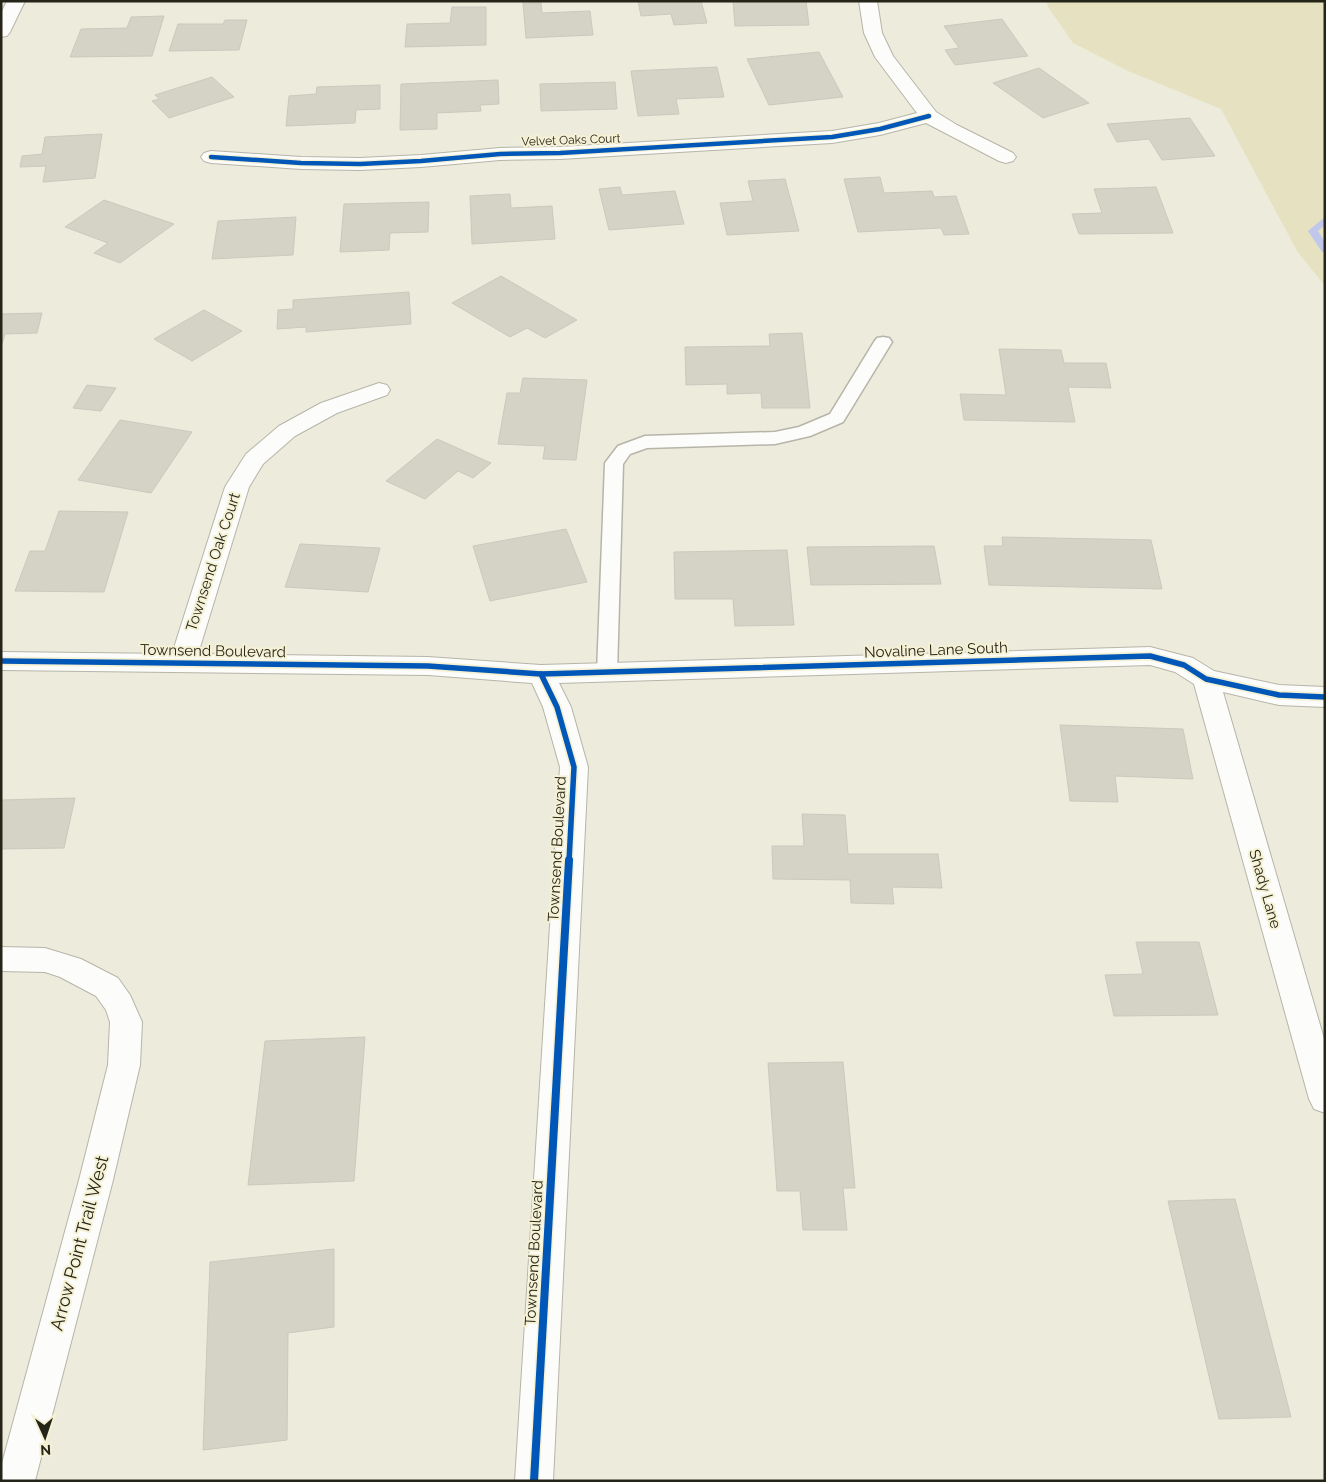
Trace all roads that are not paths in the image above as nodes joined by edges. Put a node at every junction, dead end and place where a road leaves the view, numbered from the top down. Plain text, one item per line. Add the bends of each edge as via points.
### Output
1 (16, 1) edge
2 (868, 1) edge
3 (1, 32) edge
4 (929, 116) junction
5 (211, 157) dead end
6 (1006, 157) dead end
7 (883, 342) dead end
8 (379, 390) dead end
9 (1, 660) edge
10 (182, 663) junction
11 (607, 672) junction
12 (541, 674) junction
13 (1206, 679) junction
14 (1325, 697) edge
15 (1, 959) edge
16 (1325, 1099) edge
17 (16, 1481) edge
18 (534, 1481) edge

1 - 3 street
2 - 4 street via 873,34 884,57
4 - 5 street, Velvet Oaks Court via 832,137 421,161 300,163
4 - 6 street
7 - 11 lane via 837,418 804,432 774,438 645,442 624,450 614,463
8 - 10 street, Townsend Oak Court via 328,408 286,430 254,459 237,487
9 - 10 street, Townsend Boulevard
10 - 12 street, Townsend Boulevard via 428,666
11 - 12 street, Novaline Lane South
11 - 13 street, Novaline Lane South via 1150,656 1184,665
12 - 18 street, Townsend Boulevard via 557,707 574,766
13 - 14 street, Novaline Lane South via 1279,695
13 - 16 street, Shady Lane
15 - 17 street, Arrow Point Trail West via 45,960 70,968 107,987 126,1022 124,1065

